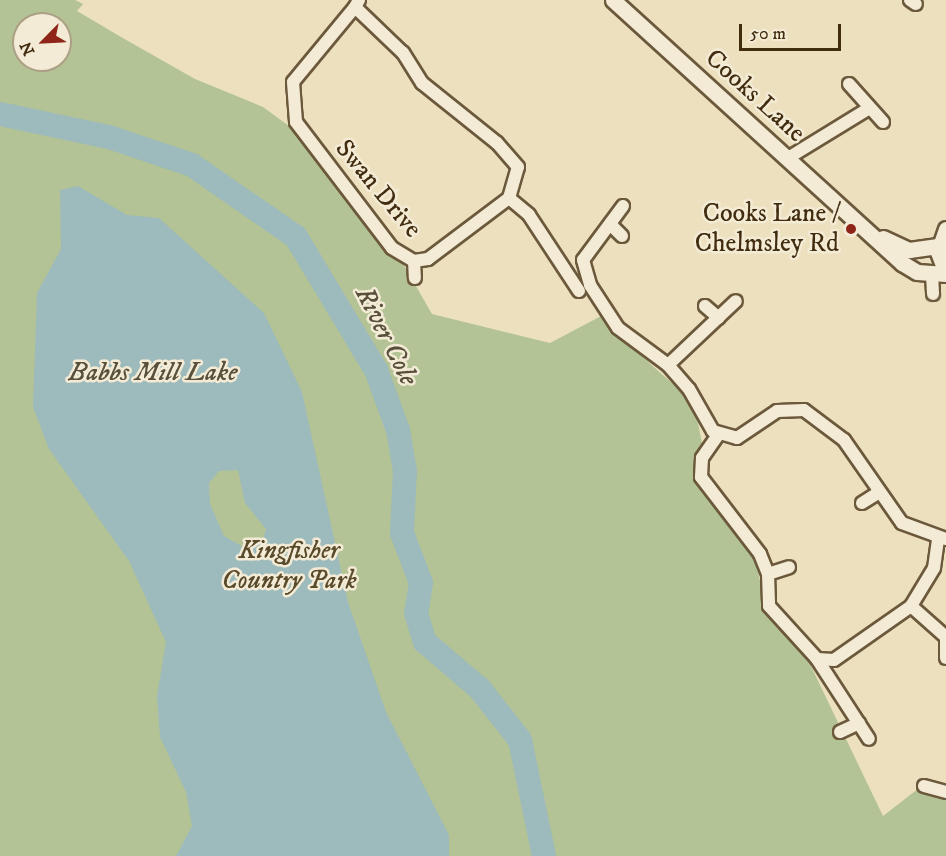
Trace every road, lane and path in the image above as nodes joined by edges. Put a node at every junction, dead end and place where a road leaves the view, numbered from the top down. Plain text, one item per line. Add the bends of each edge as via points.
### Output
1 (613, 0) edge
2 (357, 4) edge
3 (849, 84) dead end
4 (868, 109) junction
5 (883, 122) dead end
6 (788, 158) junction
7 (509, 198) junction
8 (623, 206) dead end
9 (610, 224) junction
10 (864, 227) junction
11 (622, 236) dead end
12 (943, 236) edge
13 (414, 261) junction
14 (941, 274) edge
15 (414, 278) dead end
16 (579, 291) dead end
17 (933, 294) dead end
18 (736, 301) dead end
19 (705, 306) dead end
20 (719, 318) junction
21 (668, 365) junction
22 (718, 435) junction
23 (878, 493) junction
24 (862, 503) dead end
25 (942, 539) edge
26 (789, 567) dead end
27 (768, 574) junction
28 (911, 606) junction
29 (946, 638) edge
30 (946, 658) edge
31 (817, 659) junction
32 (859, 723) junction
33 (840, 732) dead end
34 (869, 739) dead end
35 (924, 786) dead end
36 (946, 792) edge

1 - 6 street, Cooks Lane
2 - 7 street, Swan Drive via 403,53 429,90 513,159 519,176
2 - 13 street, Swan Drive via 293,82 296,122 392,248
3 - 4 street
4 - 5 street
4 - 6 street
6 - 10 street, Cooks Lane
7 - 13 street, Swan Drive via 441,253
7 - 16 street via 529,215
8 - 9 street
9 - 11 street
9 - 21 street via 583,260 590,285 618,328
10 - 12 street, Cooks Lane via 909,250
10 - 14 street, Cooks Lane via 902,263
12 - 14 street, Cooks Lane
13 - 15 street
14 - 17 street
18 - 20 street
19 - 20 street
20 - 21 street
21 - 22 street
22 - 23 street via 737,438 777,411 804,410 844,440
22 - 27 street via 702,458 701,477 760,554
23 - 24 street
23 - 25 street via 902,523
25 - 28 street via 930,576
26 - 27 street
27 - 31 street via 770,606
28 - 29 street
28 - 31 street via 834,660
29 - 30 street
31 - 32 street via 833,691
32 - 33 street
32 - 34 street
35 - 36 street

